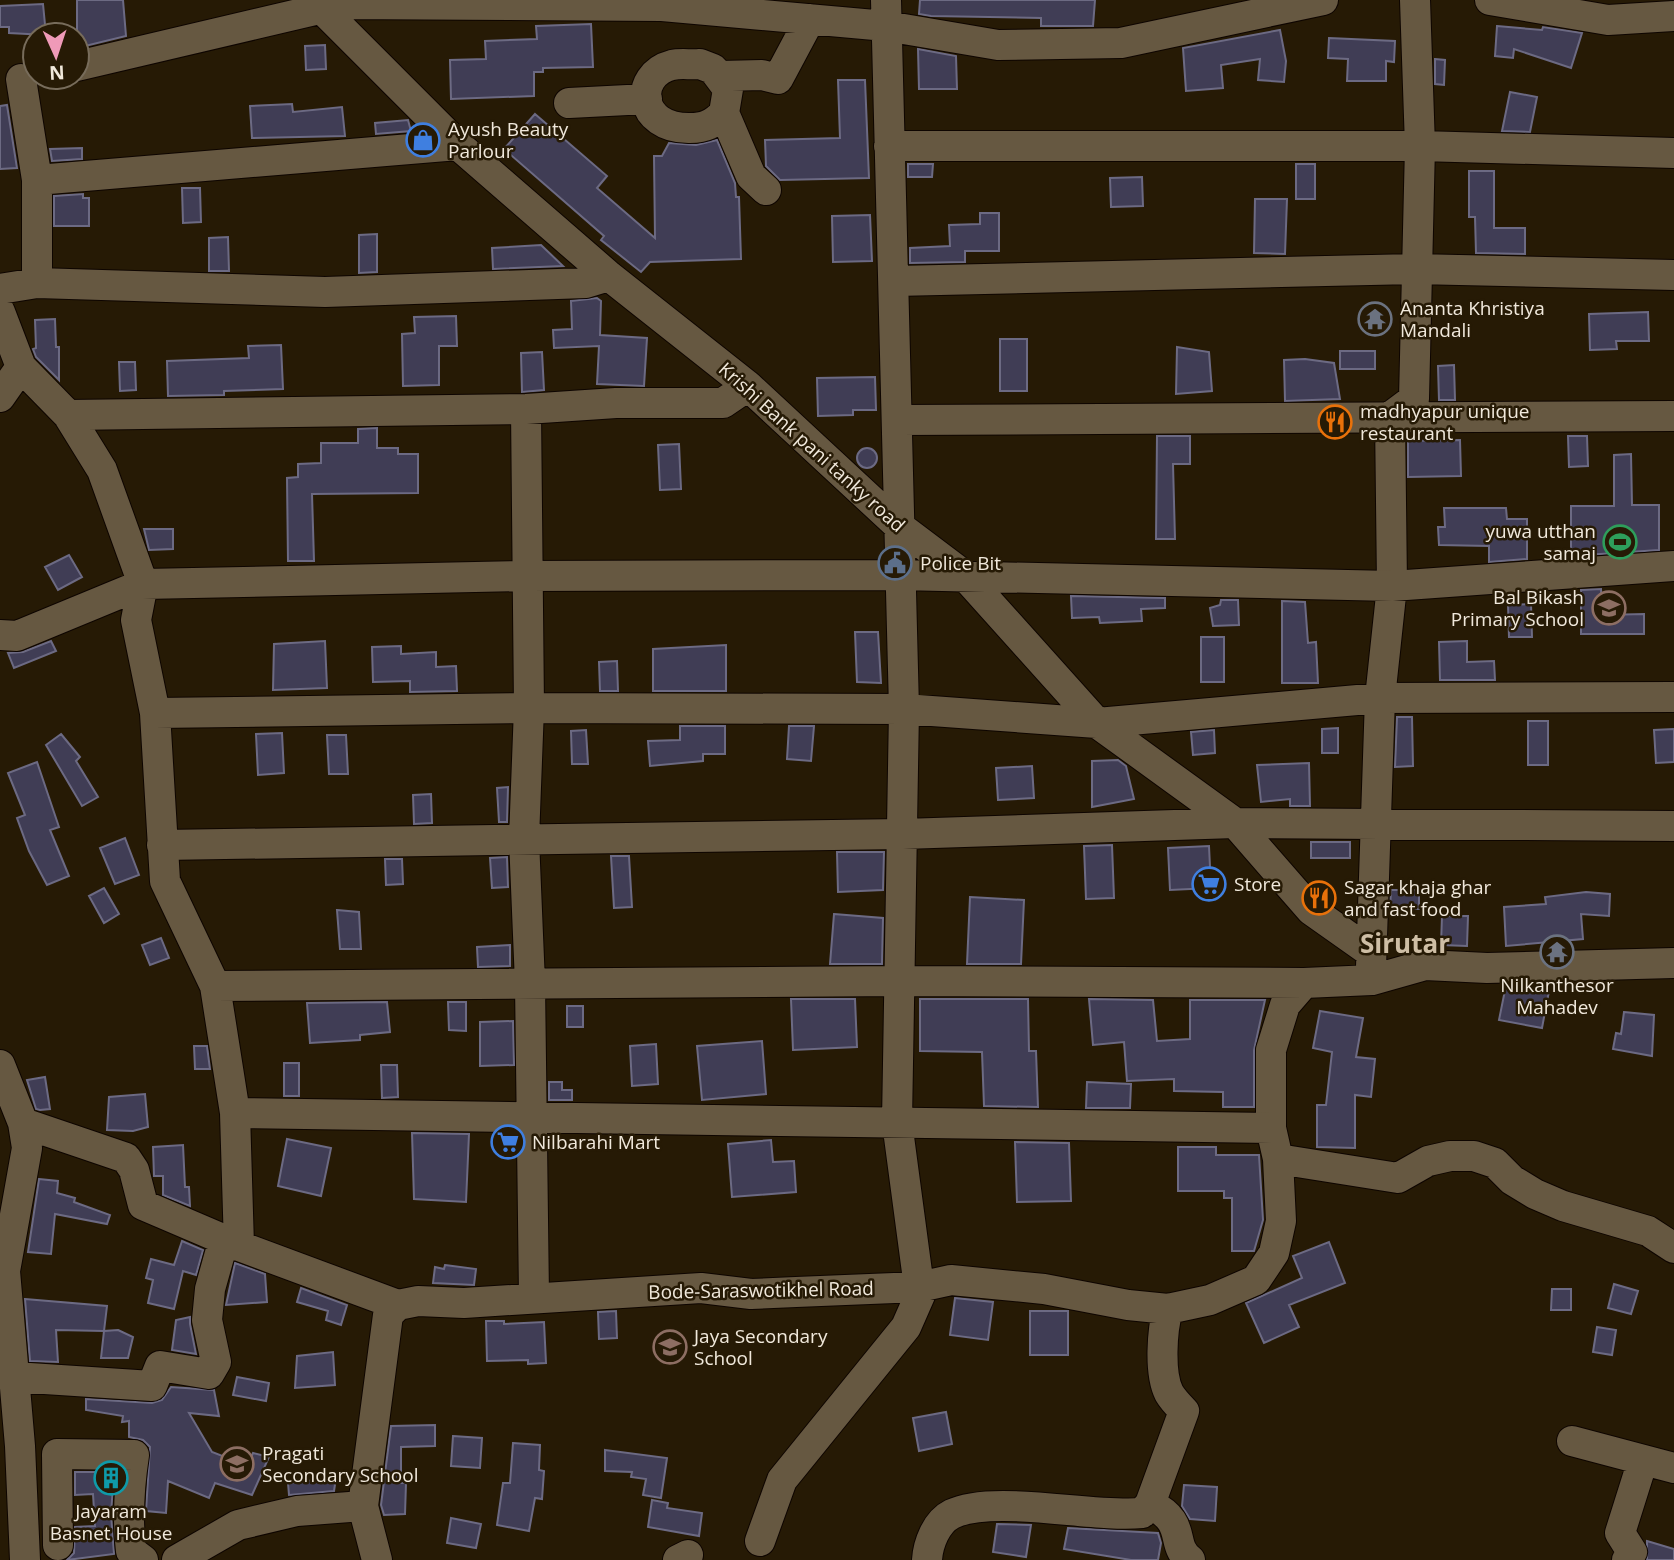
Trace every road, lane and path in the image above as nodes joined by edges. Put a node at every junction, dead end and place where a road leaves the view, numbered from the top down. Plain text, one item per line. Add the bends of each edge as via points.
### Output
1 (1223, 0) edge
2 (1324, 0) edge
3 (1415, 0) edge
4 (1490, 0) edge
5 (1521, 3) edge
6 (317, 4) edge
7 (886, 13) edge
8 (1674, 16) edge
9 (1253, 17) junction
10 (810, 19) junction
11 (91, 62) edge
12 (721, 76) junction
13 (19, 79) edge
14 (647, 99) junction
15 (569, 103) dead end
16 (724, 113) junction
17 (458, 145) junction
18 (889, 146) junction
19 (1420, 146) junction
20 (1674, 153) edge
21 (37, 180) junction
22 (766, 190) dead end
23 (1415, 269) junction
24 (1674, 275) edge
25 (610, 276) junction
26 (895, 281) junction
27 (37, 283) junction
28 (0, 289) edge
29 (0, 312) edge
30 (21, 366) junction
31 (748, 387) junction
32 (0, 397) edge
33 (526, 409) junction
34 (68, 415) junction
35 (1674, 416) edge
36 (1390, 417) junction
37 (898, 421) junction
38 (900, 527) junction
39 (1674, 566) edge
40 (898, 575) junction
41 (526, 576) junction
42 (965, 576) junction
43 (143, 583) junction
44 (1392, 586) junction
45 (0, 635) edge
46 (1674, 696) edge
47 (1380, 698) junction
48 (529, 708) junction
49 (904, 709) junction
50 (155, 713) junction
51 (1097, 723) junction
52 (1235, 823) junction
53 (1376, 823) junction
54 (1674, 826) edge
55 (903, 834) junction
56 (524, 839) junction
57 (162, 845) junction
58 (1674, 963) edge
59 (1371, 965) junction
60 (901, 981) junction
61 (530, 983) junction
62 (1304, 984) junction
63 (215, 986) junction
64 (2, 1072) edge
65 (235, 1112) junction
66 (532, 1115) junction
67 (14, 1117) edge
68 (897, 1122) junction
69 (1271, 1128) junction
70 (1278, 1159) junction
71 (232, 1242) junction
72 (1674, 1248) edge
73 (2, 1272) edge
74 (922, 1286) junction
75 (534, 1297) junction
76 (398, 1305) junction
77 (1168, 1309) junction
78 (14, 1377) junction
79 (1572, 1441) dead end
80 (14, 1449) edge
81 (57, 1454) junction
82 (1643, 1460) junction
83 (1674, 1468) edge
84 (1150, 1504) junction
85 (363, 1506) junction
86 (760, 1541) dead end
87 (58, 1545) dead end
88 (25, 1560) edge
89 (143, 1560) edge
90 (177, 1560) edge
91 (377, 1560) edge
92 (927, 1560) edge
93 (1190, 1560) edge
94 (1627, 1560) edge

1 - 9 street
2 - 9 street
3 - 19 street
4 - 5 street
5 - 8 street via 1608,20
6 - 10 street via 662,6
6 - 11 street
6 - 17 street, Krishi Bank pani tanky road
7 - 9 street via 998,45 1089,46
7 - 10 street
7 - 18 street
10 - 12 street via 778,79
12 - 14 street via 700,64 672,65 652,80
12 - 16 street via 728,89
13 - 21 street
14 - 15 street
14 - 16 street via 653,117 672,128 703,128
16 - 22 street via 751,176
17 - 21 street
17 - 25 street, Krishi Bank pani tanky road
18 - 19 street
18 - 26 street
19 - 20 street
19 - 23 street
21 - 27 street
23 - 24 street
23 - 26 street
23 - 36 street via 1414,399
25 - 27 street via 586,283 325,292
25 - 31 street, Krishi Bank pani tanky road
26 - 37 street
27 - 28 street
29 - 30 street
30 - 32 street
30 - 34 street
31 - 33 street via 723,403
31 - 38 street, Krishi Bank pani tanky road
33 - 34 street
33 - 41 street
34 - 43 street via 102,470
35 - 36 street
36 - 37 street
36 - 44 street
37 - 38 street
38 - 40 street
38 - 42 street, Krishi Bank pani tanky road
39 - 44 street
40 - 41 street
40 - 42 street
40 - 49 street
41 - 43 street
41 - 48 street
42 - 44 street
42 - 51 street, Krishi Bank pani tanky road
43 - 45 street via 17,636
43 - 50 street via 136,620
44 - 47 street
46 - 47 street
47 - 51 street
47 - 53 street
48 - 49 street
48 - 50 street
48 - 56 street
49 - 51 street
49 - 55 street
50 - 57 street
51 - 52 street, Krishi Bank pani tanky road
52 - 53 street
52 - 55 street
52 - 59 street, Krishi Bank pani tanky road via 1311,910
53 - 54 street
53 - 59 street
55 - 56 street
55 - 60 street
56 - 57 street
56 - 61 street
57 - 63 street via 164,880
58 - 59 street via 1487,968
59 - 62 street
60 - 61 street
60 - 62 street
60 - 68 street
61 - 63 street
61 - 66 street
62 - 69 street, Bode-Saraswotikhel Road via 1284,1005 1271,1050
63 - 65 street
64 - 67 street
65 - 66 street
65 - 71 street
66 - 68 street
66 - 75 street
67 - 71 street via 126,1158 134,1170 142,1205
67 - 73 street via 27,1148
68 - 69 street
68 - 74 street
69 - 70 street, Bode-Saraswotikhel Road
70 - 72 street via 1398,1178 1428,1161 1474,1157 1495,1163 1511,1180 1535,1194 1648,1231
70 - 77 street, Bode-Saraswotikhel Road via 1281,1221 1275,1253 1256,1280 1210,1300
71 - 76 street
71 - 78 street via 211,1289 207,1320 216,1362 209,1374 160,1366 152,1386
73 - 78 street
74 - 75 street, Bode-Saraswotikhel Road via 751,1294 701,1288
74 - 77 street, Bode-Saraswotikhel Road via 951,1280
74 - 86 street via 906,1327 782,1480
75 - 76 street, Bode-Saraswotikhel Road
76 - 85 street via 388,1315
77 - 84 street via 1163,1329 1168,1392 1184,1411
78 - 80 street
79 - 82 street
80 - 81 street
80 - 88 street
81 - 87 street
81 - 89 street via 140,1456 128,1496 128,1524 131,1551
82 - 83 street
82 - 94 street via 1620,1533 1632,1552
84 - 92 street via 1142,1513 1122,1515 1019,1507 952,1514 938,1525
84 - 93 street via 1168,1513
85 - 90 street via 298,1511 238,1525
85 - 91 street

